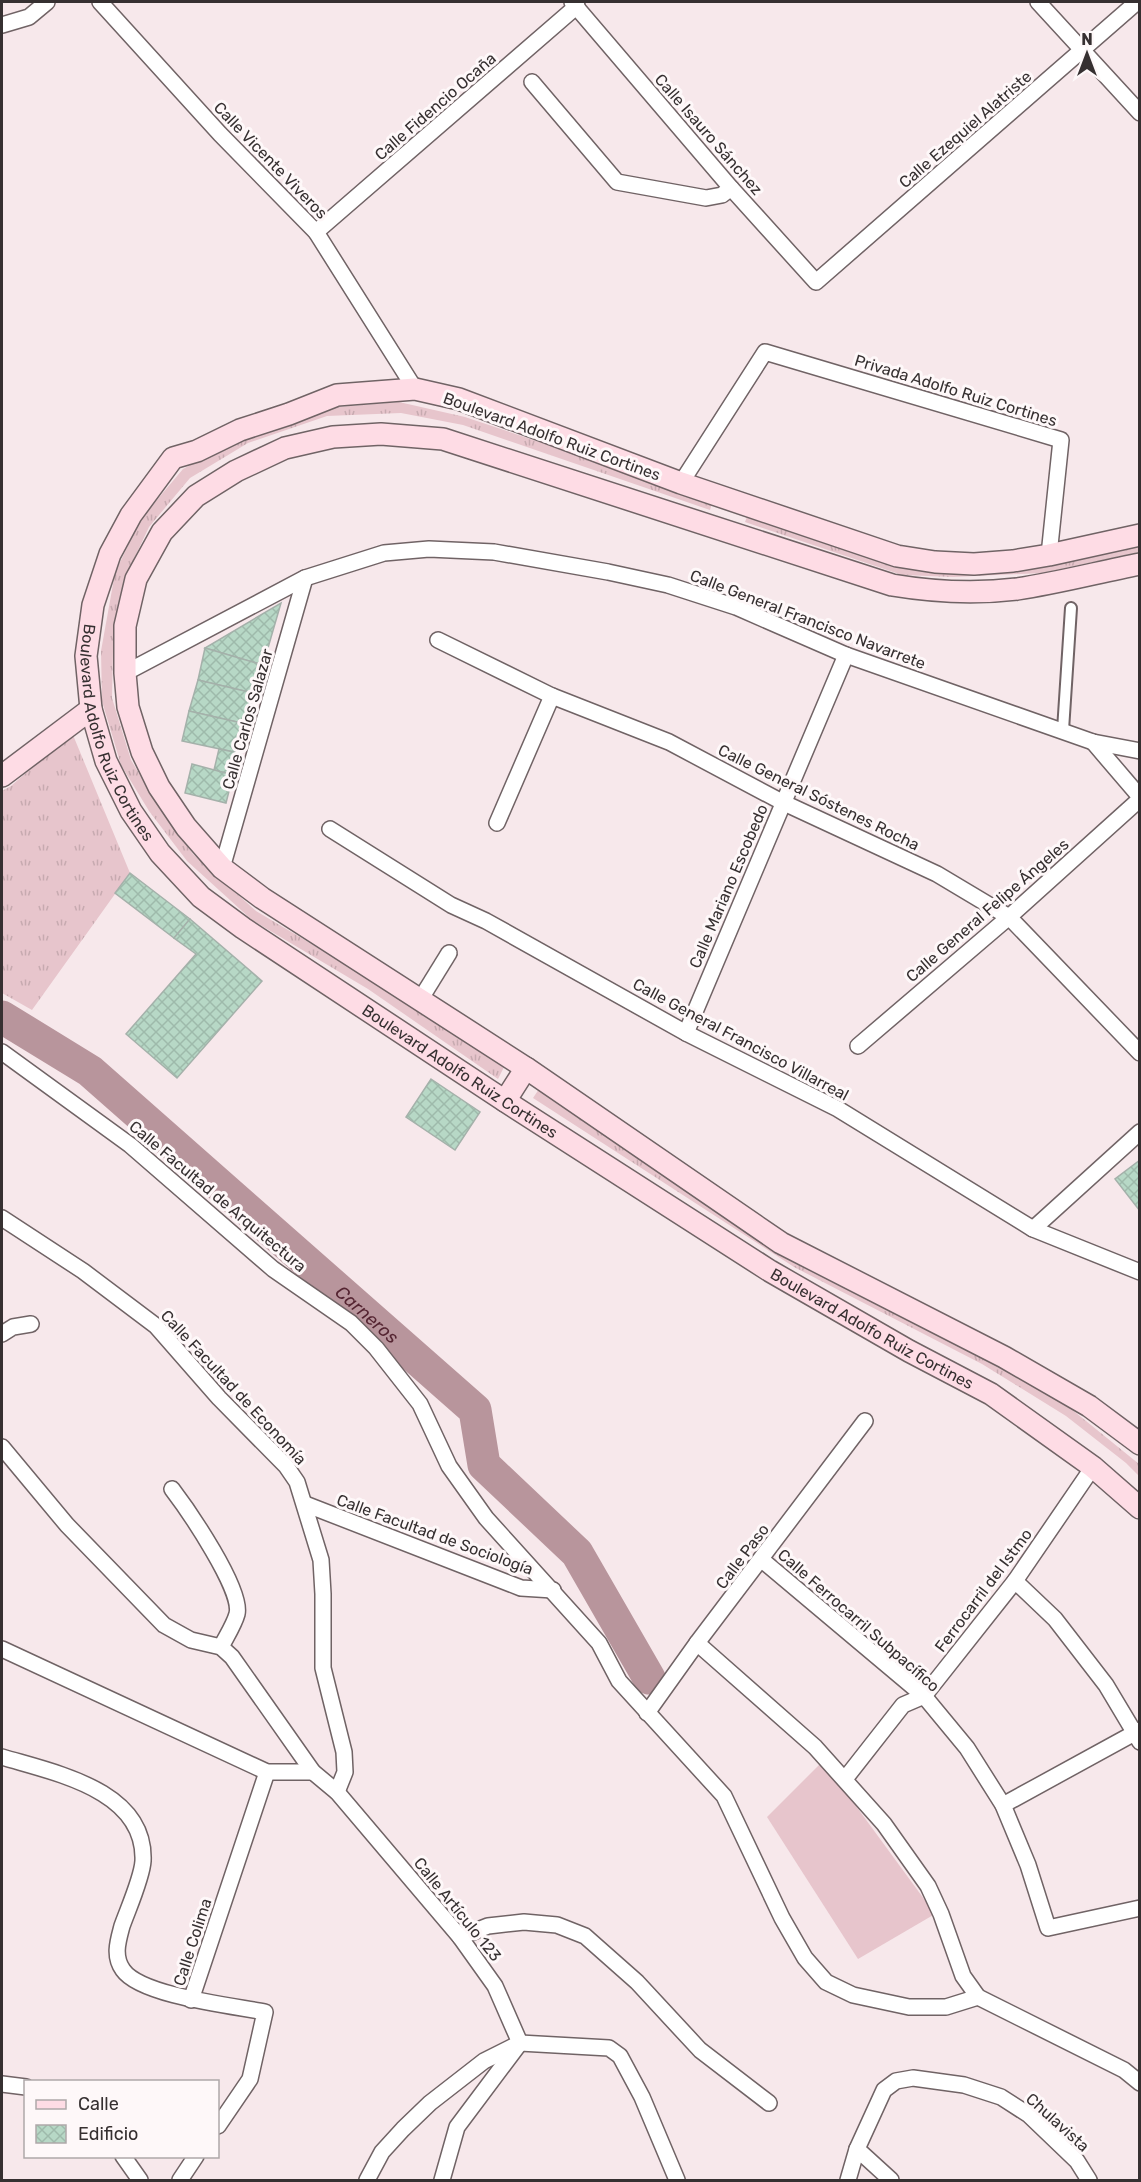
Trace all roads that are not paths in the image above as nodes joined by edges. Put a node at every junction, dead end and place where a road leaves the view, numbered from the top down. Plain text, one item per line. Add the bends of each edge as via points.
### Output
1 (46, 2) edge
2 (100, 2) edge
3 (1038, 2) edge
4 (1137, 2) edge
5 (575, 3) edge
6 (2, 25) edge
7 (1083, 50) junction
8 (532, 82) dead end
9 (1140, 113) edge
10 (731, 188) junction
11 (316, 232) junction
12 (816, 282) joint
13 (415, 389) junction
14 (681, 483) junction
15 (726, 498) junction
16 (716, 529) junction
17 (1140, 535) edge
18 (1049, 555) junction
19 (1140, 564) edge
20 (304, 578) junction
21 (1071, 608) dead end
22 (438, 640) dead end
23 (846, 655) junction
24 (125, 673) junction
25 (552, 696) junction
26 (92, 709) junction
27 (1063, 730) junction
28 (1093, 742) junction
29 (1140, 751) edge
30 (3, 771) edge
31 (1140, 798) edge
32 (783, 802) junction
33 (497, 823) dead end
34 (330, 828) dead end
35 (222, 868) junction
36 (1009, 917) junction
37 (449, 953) dead end
38 (420, 1000) junction
39 (686, 1033) junction
40 (858, 1046) dead end
41 (2, 1052) edge
42 (1140, 1053) edge
43 (526, 1068) junction
44 (505, 1101) junction
45 (1140, 1132) edge
46 (2, 1218) edge
47 (1033, 1229) junction
48 (1140, 1272) edge
49 (31, 1324) dead end
50 (2, 1334) edge
51 (865, 1421) dead end
52 (1140, 1444) edge
53 (2, 1447) edge
54 (1093, 1467) junction
55 (172, 1489) dead end
56 (305, 1504) junction
57 (1140, 1508) edge
58 (762, 1560) junction
59 (1015, 1581) junction
60 (553, 1590) junction
61 (697, 1643) junction
62 (221, 1647) junction
63 (2, 1649) edge
64 (924, 1696) junction
65 (650, 1708) junction
66 (1138, 1735) edge
67 (2, 1757) edge
68 (267, 1772) junction
69 (313, 1772) junction
70 (846, 1779) junction
71 (338, 1792) junction
72 (1003, 1805) junction
73 (1140, 1908) edge
74 (460, 1937) junction
75 (978, 1997) junction
76 (191, 2000) junction
77 (520, 2043) junction
78 (1140, 2083) edge
79 (2, 2084) edge
80 (24, 2087) edge
81 (769, 2103) dead end
82 (219, 2125) edge
83 (857, 2149) junction
84 (124, 2158) edge
85 (195, 2158) edge
86 (140, 2181) edge
87 (180, 2181) edge
88 (367, 2181) edge
89 (442, 2181) edge
90 (677, 2181) edge
91 (848, 2181) edge
92 (891, 2181) edge
93 (1089, 2181) edge

1 - 6 street via 29,17
2 - 11 street, Calle Vicente Viveros
3 - 7 street
4 - 7 street, Calle Ezequiel Alatriste
5 - 10 street, Calle Isauro Sánchez
5 - 11 street, Calle Fidencio Ocaña
7 - 9 street
7 - 12 street, Calle Ezequiel Alatriste
8 - 10 street via 617,182 706,198 722,195
10 - 12 street, Calle Isauro Sánchez
11 - 13 street, Calle Vicente Viveros
13 - 14 main road, Boulevard Adolfo Ruiz Cortines via 459,399
13 - 26 main road, Boulevard Adolfo Ruiz Cortines via 337,395 173,459 131,515 110,554 93,605 86,656
14 - 15 main road, Boulevard Adolfo Ruiz Cortines
14 - 18 street, Privada Adolfo Ruiz Cortines via 765,352 1061,440
15 - 16 main road
15 - 18 main road, Boulevard Adolfo Ruiz Cortines via 897,556 974,564
16 - 19 main road, Boulevard Adolfo Ruiz Cortines via 892,585 927,591 1017,589
16 - 24 main road, Boulevard Adolfo Ruiz Cortines via 443,440 381,434 333,437 285,448 236,471 196,496 162,532 136,579 125,626
17 - 18 main road, Boulevard Adolfo Ruiz Cortines
20 - 23 street, Calle General Francisco Navarrete via 384,553 429,549 494,552 668,585 736,607
20 - 24 street, Calle General Francisco Navarrete
20 - 35 street, Calle Carlos Salazar
21 - 27 street
22 - 25 street, Calle General Sóstenes Rocha
23 - 27 street, Calle General Francisco Navarrete
23 - 32 street, Calle Mariano Escobedo
24 - 35 main road, Boulevard Adolfo Ruiz Cortines via 128,707 142,752 159,787 186,827
25 - 32 street, Calle General Sóstenes Rocha via 669,741
25 - 33 street
26 - 30 main road
26 - 44 main road, Boulevard Adolfo Ruiz Cortines via 106,760 131,811 160,853 201,897
27 - 28 street, Calle General Francisco Navarrete
28 - 29 street, Calle General Francisco Navarrete
28 - 31 street
31 - 36 street, Calle General Felipe Ángeles
32 - 36 street, Calle General Sóstenes Rocha via 937,874
32 - 39 street, Calle Mariano Escobedo
34 - 39 street, Calle General Francisco Villarreal via 452,905
35 - 38 main road, Boulevard Adolfo Ruiz Cortines
36 - 40 street, Calle General Felipe Ángeles
36 - 42 street, Calle General Sóstenes Rocha
37 - 38 street
38 - 43 main road, Boulevard Adolfo Ruiz Cortines
39 - 47 street, Calle General Francisco Villarreal via 838,1108
41 - 60 street, Calle Facultad de Arquitectura via 130,1145 273,1269 351,1323 420,1404 449,1466 486,1518
43 - 44 main road
43 - 52 main road, Boulevard Adolfo Ruiz Cortines via 781,1243 1004,1357 1089,1406
44 - 54 main road, Boulevard Adolfo Ruiz Cortines via 770,1271 991,1394
45 - 47 street
46 - 56 street, Calle Facultad de Economía via 83,1271 156,1326 286,1466
47 - 48 street, Calle General Francisco Villarreal
49 - 50 street via 13,1327
51 - 58 street, Calle Paso
53 - 62 street via 67,1525 164,1625 191,1640
54 - 57 main road, Boulevard Adolfo Ruiz Cortines
54 - 59 street, Ferrocarril del Istmo
55 - 62 street via 200,1527 237,1599 237,1614
56 - 60 street, Calle Facultad de Sociología via 521,1588
56 - 71 street, Calle Facultad de Economía via 321,1560 323,1668 344,1752 345,1772
58 - 61 street, Calle Paso
58 - 64 street, Calle Ferrocarril Subpacífico
59 - 64 street, Ferrocarril del Istmo
59 - 66 street via 1055,1619 1106,1685
60 - 65 street, Calle Facultad de Arquitectura via 599,1643 619,1681
61 - 65 street, Calle Paso
61 - 70 street
62 - 69 street
63 - 68 street
64 - 70 street, Ferrocarril del Istmo via 903,1705
64 - 72 street, Calle Ferrocarril Subpacífico via 967,1748
65 - 75 street, Calle Facultad de Arquitectura via 724,1796 782,1918 805,1958 826,1982 853,1995 909,2007 946,2007
66 - 72 street
67 - 76 street, Calle Colima via 95,1788 134,1821 142,1841 143,1864 118,1941 117,1957 134,1980
68 - 69 street
68 - 76 street, Calle Colima
69 - 71 street, Calle Artículo 123
70 - 75 street via 928,1886 963,1976
71 - 74 street, Calle Artículo 123
72 - 73 street, Calle Ferrocarril Subpacífico via 1029,1865 1048,1928
74 - 77 street, Calle Artículo 123 via 495,1986
74 - 81 street via 488,1926 524,1922 556,1925 585,1936 637,1982 700,2050
75 - 78 street via 1124,2070
76 - 82 street via 265,2012 250,2079
77 - 88 street via 484,2061 430,2103 382,2152
77 - 89 street via 458,2127
77 - 90 street via 609,2048 620,2056 642,2097
79 - 80 street
83 - 91 street, Chulavista
83 - 92 street
83 - 93 street, Chulavista via 884,2090 896,2081 913,2078 964,2085 1001,2097 1029,2115 1077,2161
84 - 86 street
85 - 87 street

